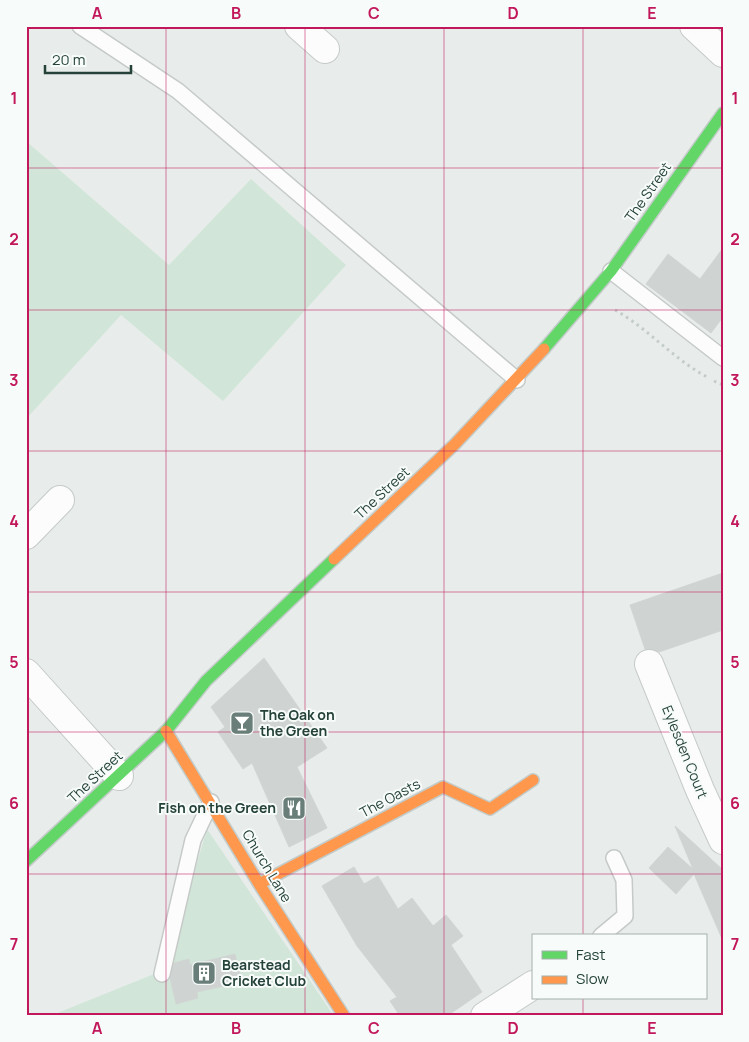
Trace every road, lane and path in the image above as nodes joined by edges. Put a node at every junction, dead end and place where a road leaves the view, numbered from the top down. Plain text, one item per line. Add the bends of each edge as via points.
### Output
1 (80, 26) edge
2 (298, 26) edge
3 (694, 26) edge
4 (325, 49) dead end
5 (723, 53) edge
6 (723, 113) edge
7 (611, 271) junction
8 (592, 294) junction
9 (723, 358) edge
10 (517, 380) junction
11 (723, 385) edge
12 (60, 500) dead end
13 (26, 536) edge
14 (649, 664) dead end
15 (26, 673) edge
16 (166, 731) junction
17 (120, 776) junction
18 (533, 780) dead end
19 (211, 802) junction
20 (723, 840) edge
21 (614, 858) dead end
22 (26, 861) edge
23 (259, 884) junction
24 (602, 934) edge
25 (162, 974) dead end
26 (532, 986) edge
27 (344, 1016) edge
28 (485, 1016) edge

1 - 10 lane via 178,91
2 - 4 street
3 - 5 street
6 - 7 street, The Street
7 - 8 street, The Street
7 - 9 lane
8 - 10 street, The Street
8 - 11 path via 628,318 688,367
10 - 16 street, The Street via 455,444 206,681
12 - 13 street
14 - 20 street, Eylesden Court
15 - 17 street
16 - 17 street, The Street
16 - 19 street, Church Lane
17 - 22 street, The Street
18 - 23 street, The Oasts via 490,809 443,787
19 - 23 street, Church Lane
19 - 25 lane via 193,840
21 - 24 lane via 624,880 625,916
23 - 27 street, Church Lane
26 - 28 street

